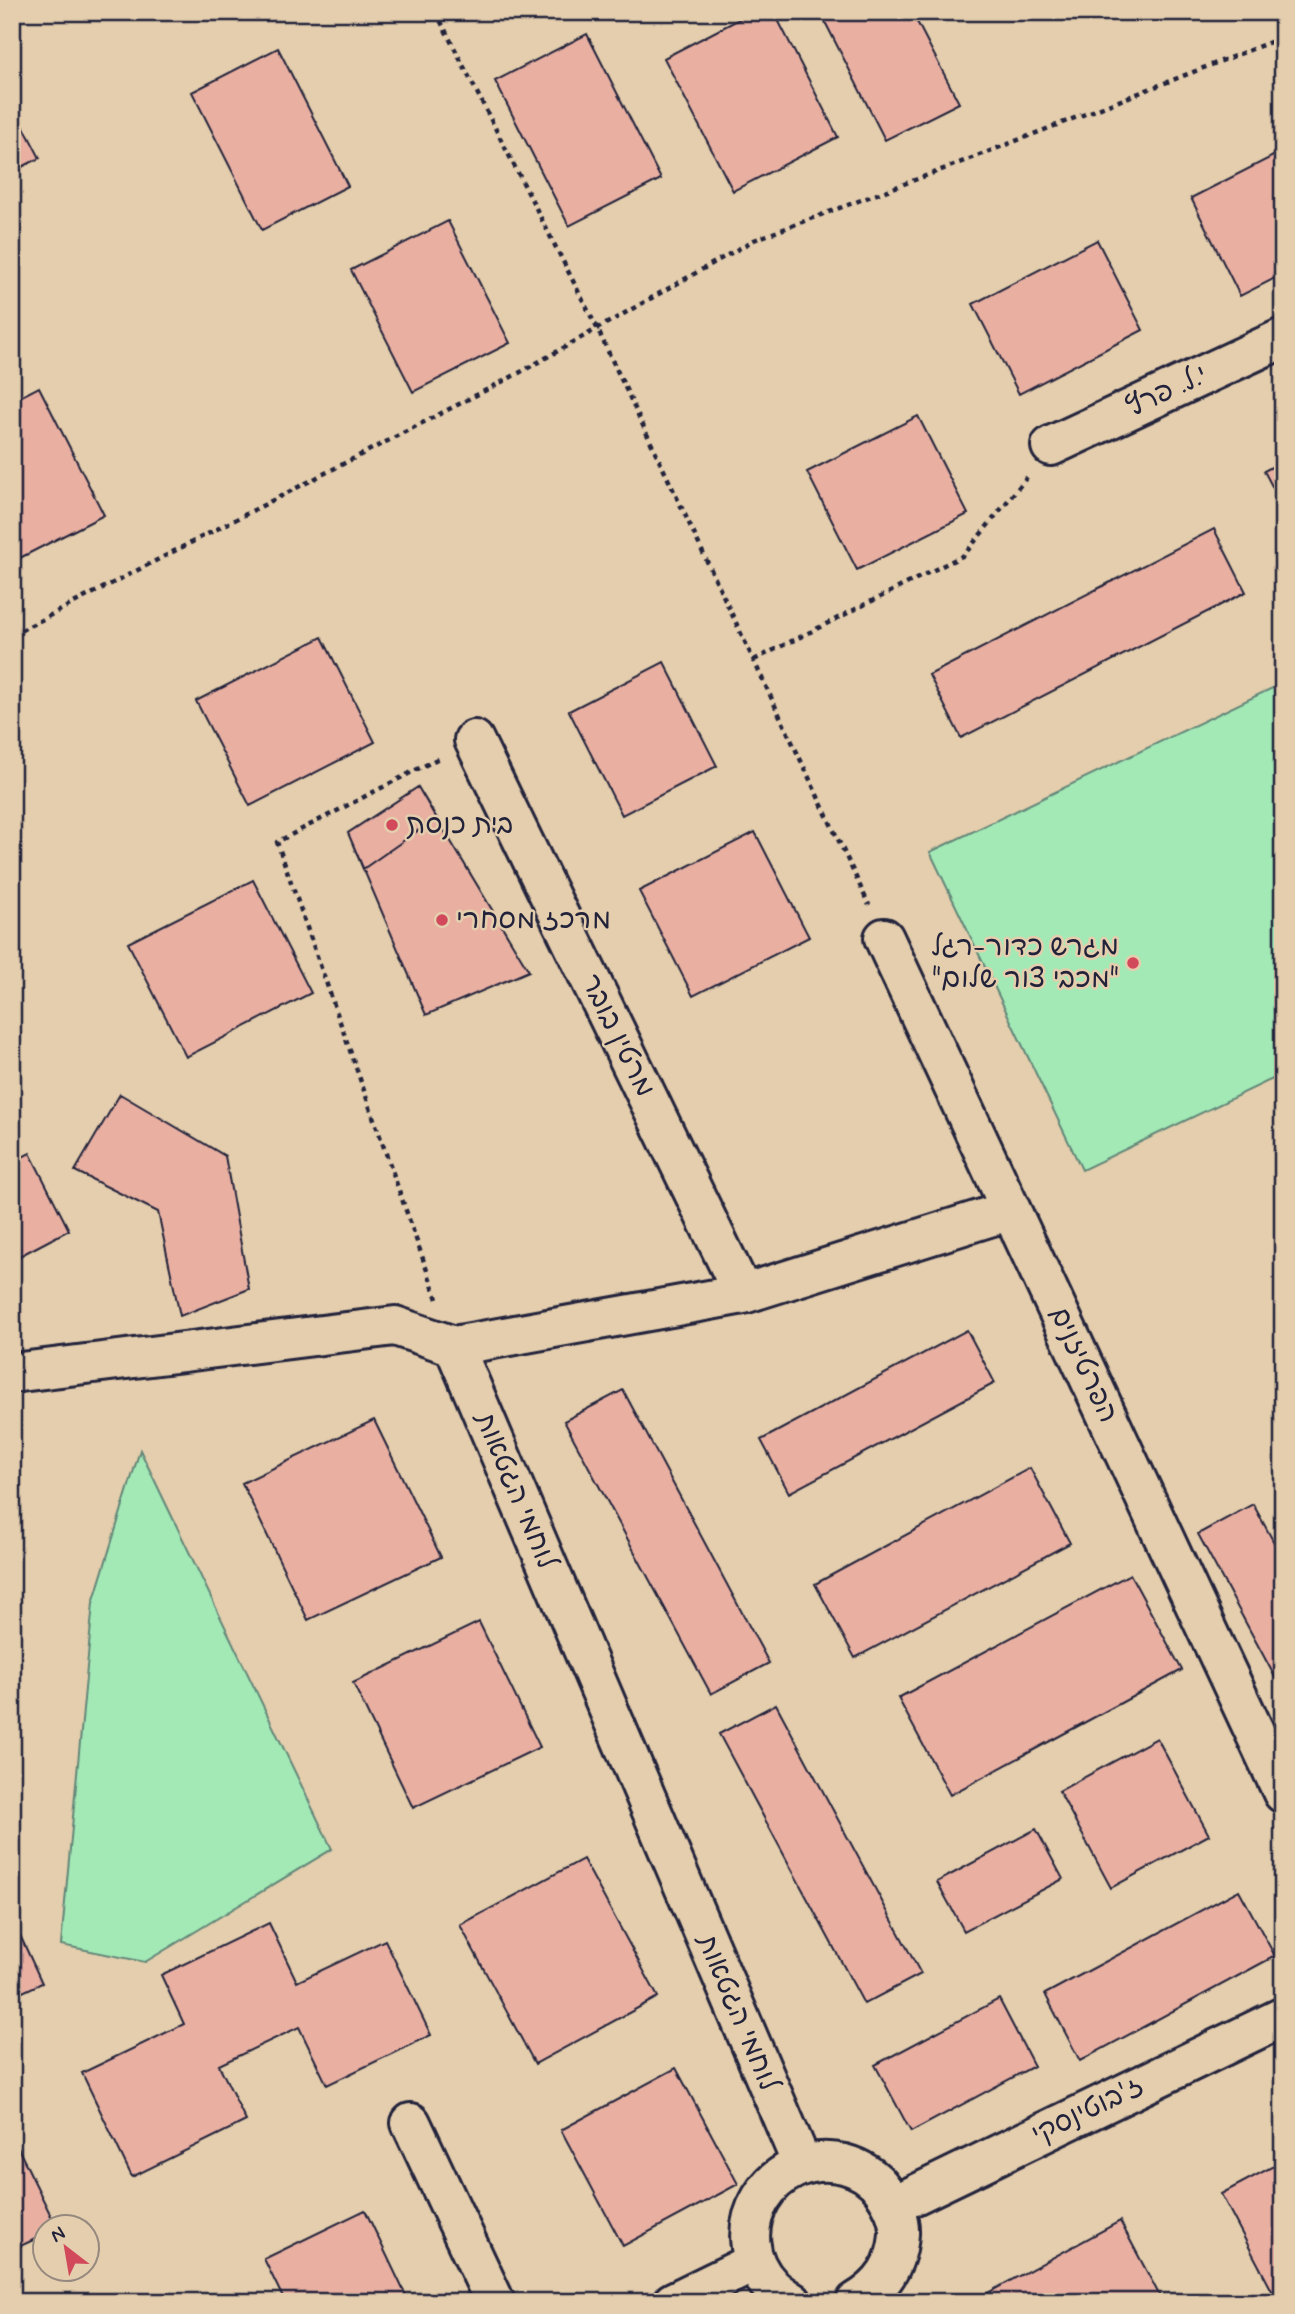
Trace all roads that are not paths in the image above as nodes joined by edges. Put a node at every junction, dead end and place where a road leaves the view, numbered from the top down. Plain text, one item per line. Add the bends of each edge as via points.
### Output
1 (1283, 338) edge
2 (1051, 446) road end
3 (474, 740) road end
4 (884, 938) road end
5 (1011, 1210) junction
6 (743, 1294) junction
7 (454, 1346) junction
8 (12, 1373) edge
9 (1283, 1793) edge
10 (1283, 2017) edge
11 (411, 2123) dead end
12 (802, 2164) junction
13 (894, 2206) junction
14 (755, 2262) junction
15 (495, 2302) edge
16 (673, 2302) edge
17 (792, 2302) edge
18 (856, 2302) edge

1 - 2 street, י.ל. פרץ
3 - 6 street, מרטין בובר
4 - 5 street, הפרטיזנים
5 - 6 street
5 - 9 street, הפרטיזנים
6 - 7 street
7 - 8 street via 395,1326
7 - 12 street, לוחמי הגטאות
10 - 13 street, ז'בוטינסקי
11 - 15 street
12 - 13 street via 829,2161 856,2167 878,2183
12 - 14 street via 781,2175 753,2214 750,2238
13 - 18 street via 900,2229 888,2276
14 - 16 street
14 - 17 street via 770,2286

